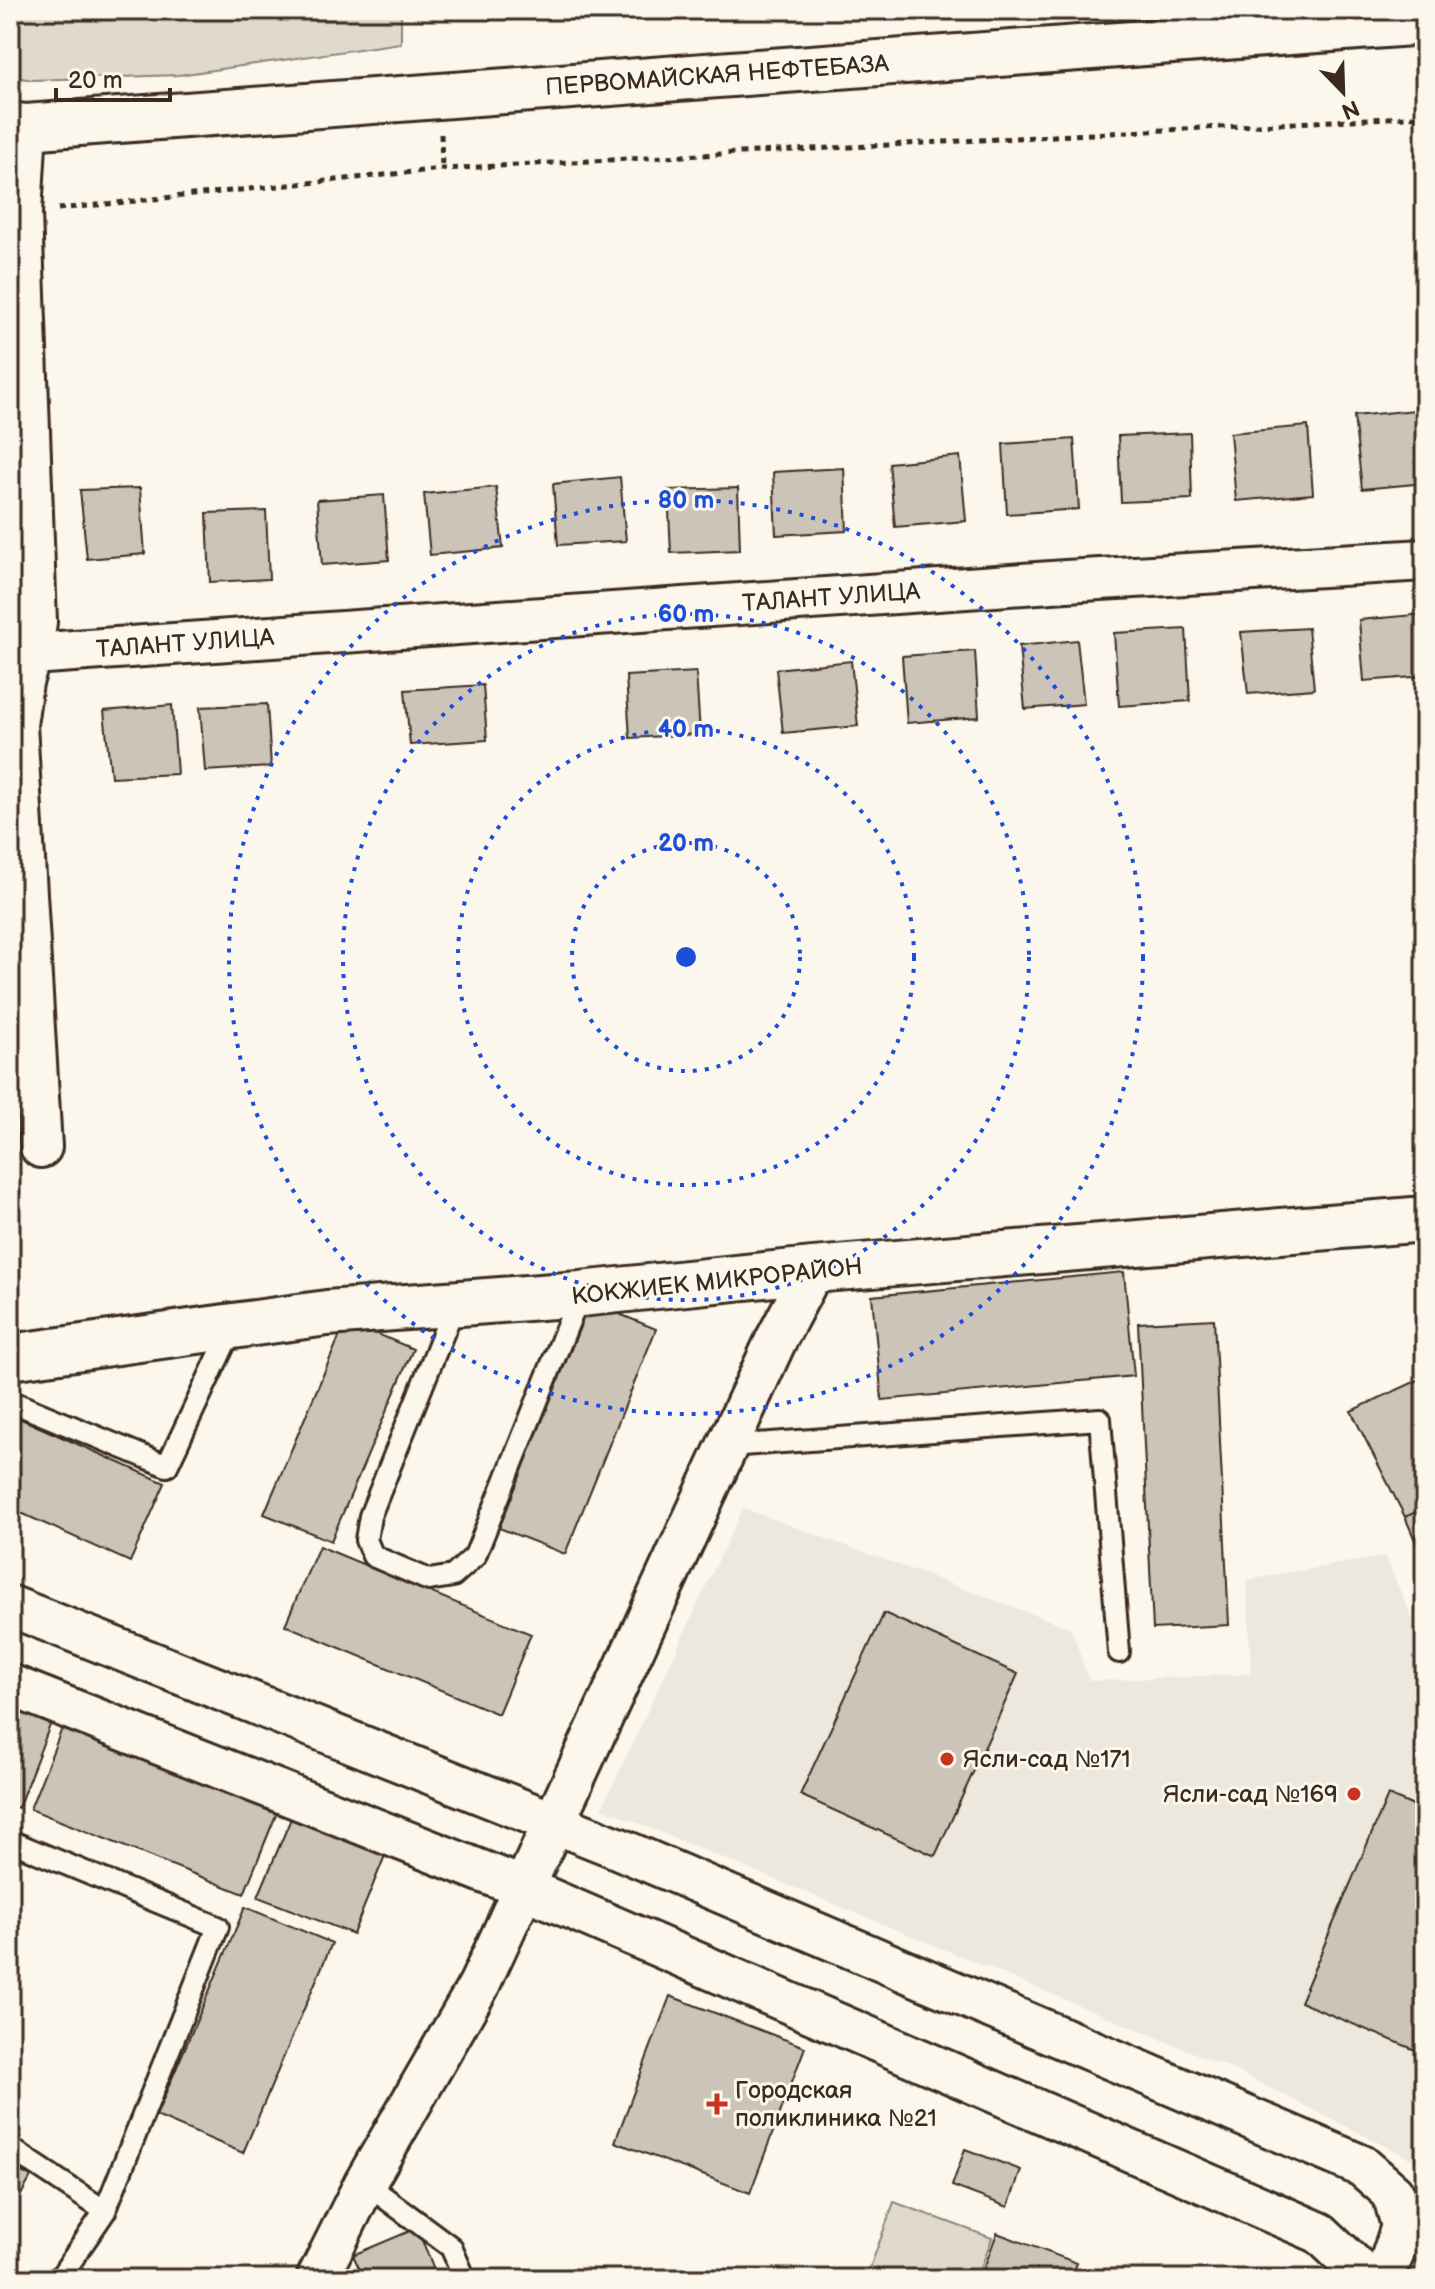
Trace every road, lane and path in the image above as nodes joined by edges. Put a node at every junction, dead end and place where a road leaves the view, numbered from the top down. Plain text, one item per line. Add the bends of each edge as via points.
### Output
1 (1425, 22) edge
2 (1425, 116) edge
3 (18, 126) edge
4 (21, 213) junction
5 (1425, 560) edge
6 (26, 644) edge
7 (41, 1147) dead end
8 (1425, 1219) edge
9 (813, 1270) junction
10 (580, 1294) junction
11 (455, 1304) junction
12 (233, 1326) junction
13 (10, 1357) edge
14 (10, 1401) edge
15 (728, 1446) junction
16 (10, 1606) edge
17 (1119, 1652) dead end
18 (10, 1685) edge
19 (554, 1822) junction
20 (10, 1841) edge
21 (524, 1888) junction
22 (10, 2148) edge
23 (365, 2183) junction
24 (105, 2211) junction
25 (1379, 2262) edge
26 (59, 2279) edge
27 (317, 2279) edge
28 (465, 2279) edge

1 - 3 street, ПЕРВОМАЙСКАЯ НЕФТЕБАЗА
2 - 4 path via 442,169
3 - 4 street
4 - 6 street
5 - 6 street, ТАЛАНТ УЛИЦА
6 - 7 street via 16,725
8 - 9 street, КОКЖИЕК МИКРОРАЙОН
9 - 10 street, КОКЖИЕК МИКРОРАЙОН
9 - 15 street
10 - 11 street, КОКЖИЕК МИКРОРАЙОН
10 - 11 lane via 475,1556 453,1576 429,1580 373,1556 366,1540 370,1516
11 - 12 street, КОКЖИЕК МИКРОРАЙОН
12 - 13 street, КОКЖИЕК МИКРОРАЙОН
12 - 14 lane via 167,1466
15 - 17 lane via 1100,1419
15 - 19 street
16 - 19 street
18 - 21 street
19 - 21 street
19 - 25 street via 1362,2166 1393,2193 1402,2226
20 - 24 lane via 218,1927
21 - 23 street via 479,1985
21 - 25 street
22 - 24 lane
23 - 27 street
23 - 28 lane via 451,2247
24 - 26 lane

